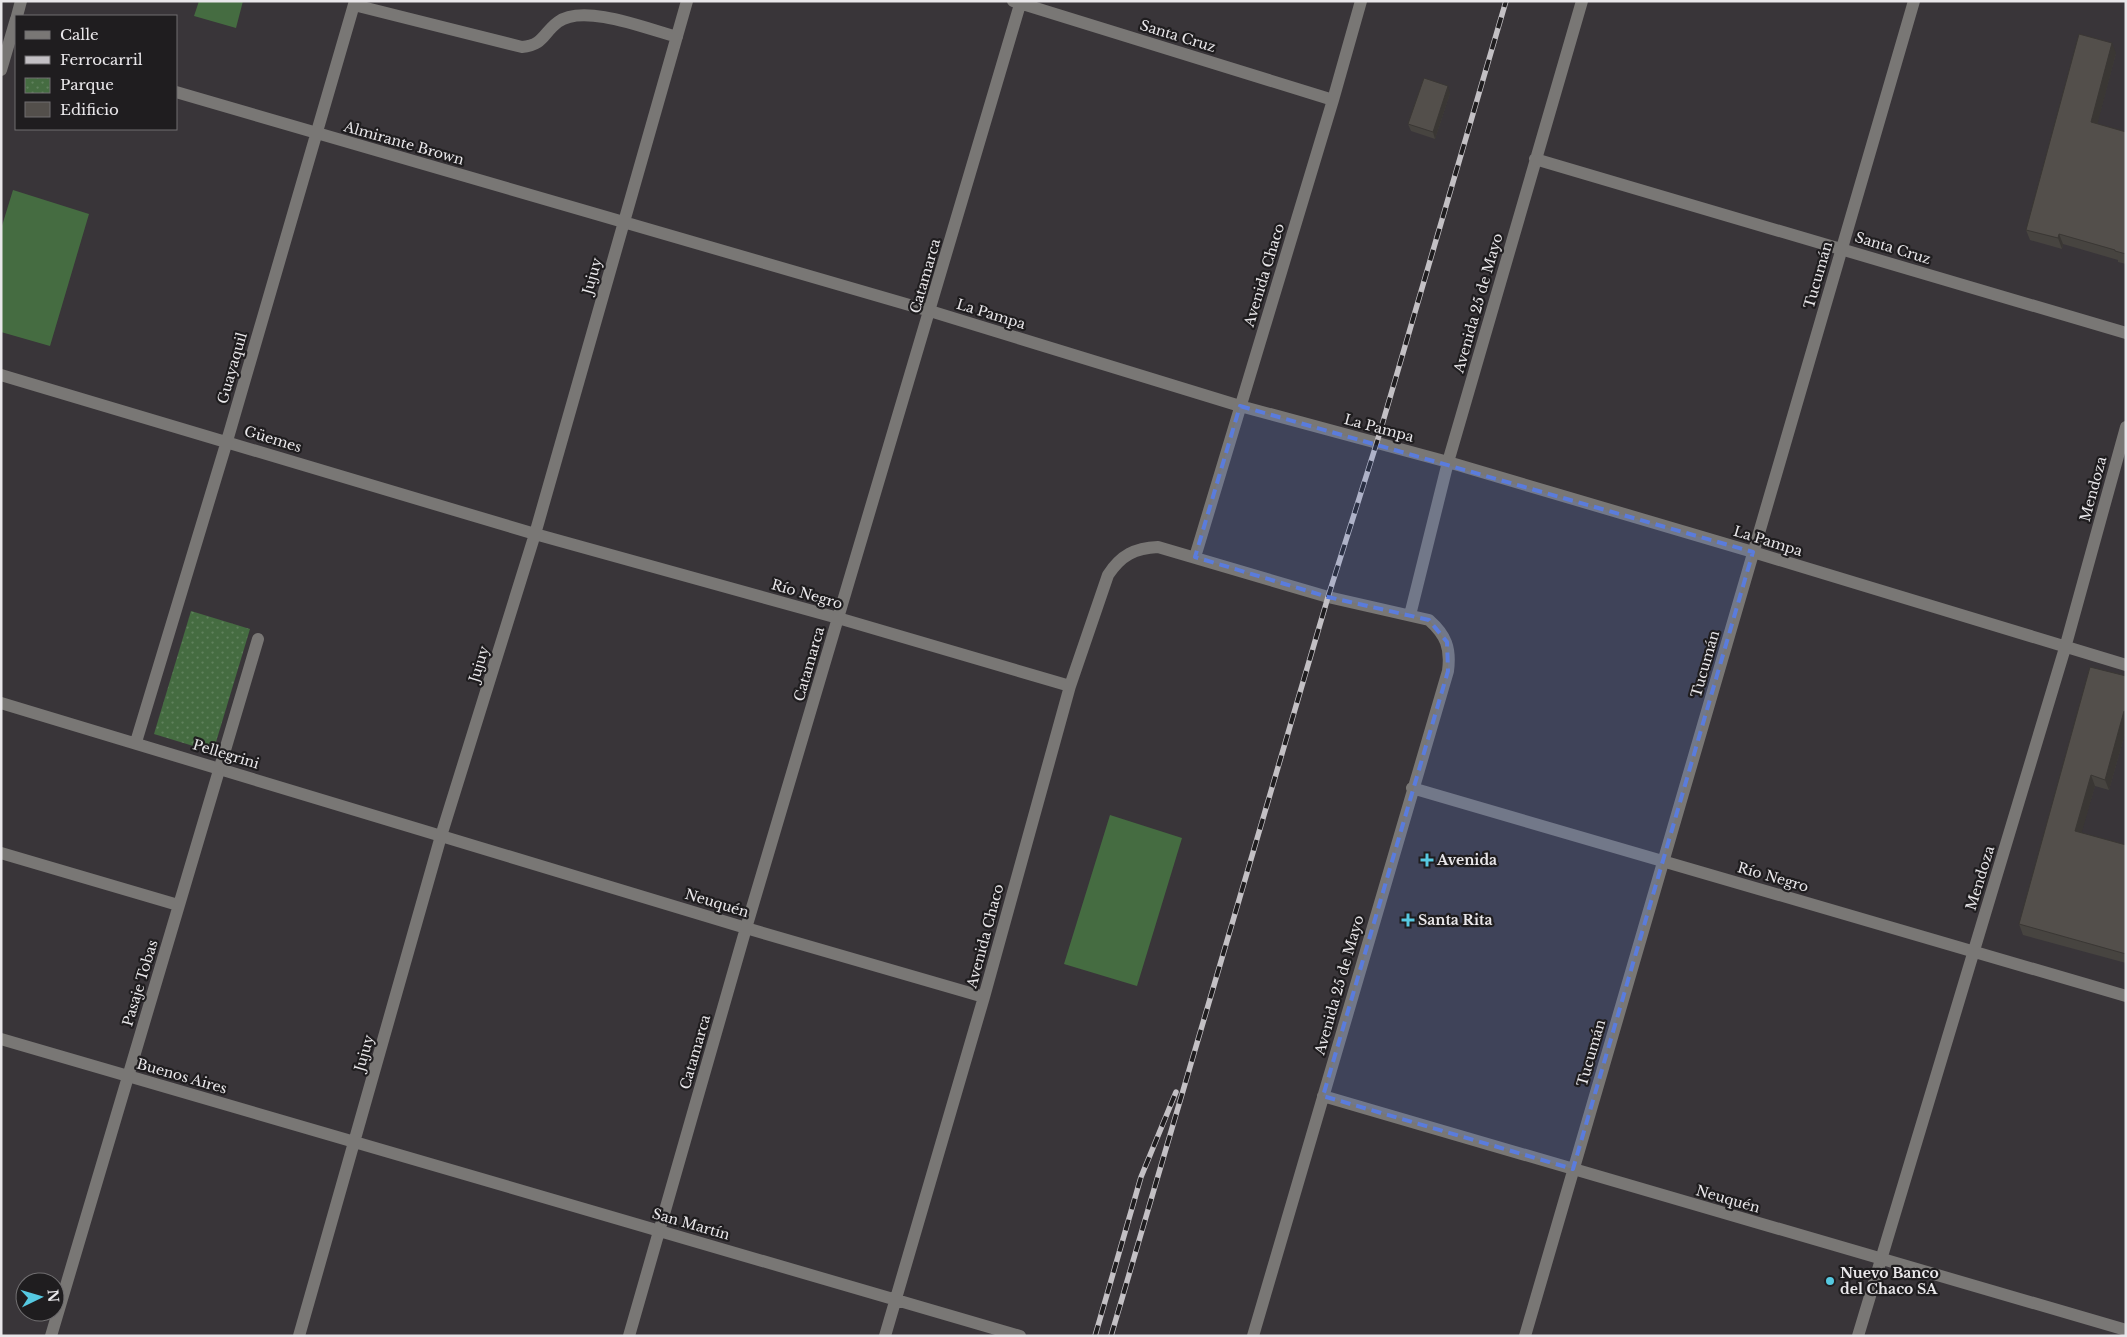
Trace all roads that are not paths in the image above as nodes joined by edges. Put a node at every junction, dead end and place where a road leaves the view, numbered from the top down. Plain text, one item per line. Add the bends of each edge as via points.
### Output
1 (22, 1) edge
2 (687, 1) edge
3 (1361, 1) edge
4 (1582, 1) edge
5 (1914, 1) edge
6 (1019, 2) edge
7 (355, 3) edge
8 (18, 15) edge
9 (15, 24) edge
10 (677, 36) junction
11 (9, 42) edge
12 (1, 70) edge
13 (178, 93) edge
14 (1333, 100) junction
15 (316, 134) junction
16 (1535, 159) junction
17 (624, 221) junction
18 (1842, 248) junction
19 (930, 311) junction
20 (2126, 333) edge
21 (1, 375) edge
22 (1240, 406) junction
23 (2126, 427) edge
24 (227, 441) junction
25 (1448, 462) junction
26 (536, 534) junction
27 (1753, 552) junction
28 (1196, 556) junction
29 (1410, 616) junction
30 (838, 618) junction
31 (258, 639) dead end
32 (2065, 648) junction
33 (2126, 665) edge
34 (1070, 686) junction
35 (1, 703) edge
36 (136, 742) junction
37 (220, 768) junction
38 (1412, 788) junction
39 (442, 836) junction
40 (1, 853) edge
41 (1663, 861) junction
42 (178, 905) junction
43 (746, 928) junction
44 (1974, 951) junction
45 (2126, 996) edge
46 (984, 997) junction
47 (1, 1039) edge
48 (128, 1076) junction
49 (1323, 1096) junction
50 (354, 1142) junction
51 (1573, 1169) junction
52 (659, 1231) junction
53 (1881, 1259) junction
54 (896, 1299) junction
55 (2126, 1330) edge
56 (51, 1336) edge
57 (300, 1336) edge
58 (629, 1336) edge
59 (886, 1336) edge
60 (1020, 1336) edge
61 (1252, 1336) edge
62 (1525, 1336) edge
63 (1858, 1336) edge

1 - 8 street
2 - 10 street, Jujuy
3 - 14 street, Avenida Chaco
4 - 16 street, Avenida 25 de Mayo
5 - 18 street, Tucumán
6 - 14 street, Santa Cruz
6 - 19 street, Catamarca
7 - 10 street via 522,47 542,41 558,21 593,14
7 - 15 street, Guayaquil
9 - 11 street
10 - 17 street, Jujuy
11 - 12 street
13 - 15 street, Almirante Brown
14 - 22 street, Avenida Chaco
15 - 17 street, Almirante Brown
15 - 24 street, Guayaquil
16 - 18 street, Santa Cruz
16 - 25 street, Avenida 25 de Mayo
17 - 19 street, La Pampa
17 - 26 street, Jujuy
18 - 20 street, Santa Cruz
18 - 27 street, Tucumán
19 - 22 street, La Pampa
19 - 30 street, Catamarca
21 - 24 street, Güemes
22 - 25 street, La Pampa
22 - 28 street, Avenida Chaco
23 - 32 street, Mendoza
24 - 26 street, Güemes
24 - 36 street, Guayaquil
25 - 27 street, La Pampa
25 - 29 street, Avenida 25 de Mayo
26 - 30 street, Río Negro
26 - 39 street, Jujuy
27 - 32 street, La Pampa
27 - 41 street, Tucumán
28 - 29 street via 1328,596
28 - 34 street, Avenida Chaco via 1158,547 1143,547 1128,552 1116,562 1108,575
29 - 38 street, Avenida 25 de Mayo via 1429,620 1440,630 1450,656
30 - 34 street, Río Negro
30 - 43 street, Catamarca
31 - 37 street, Pasaje Tobas
32 - 33 street, La Pampa
32 - 44 street, Mendoza
34 - 46 street, Avenida Chaco
35 - 36 street, Pellegrini
36 - 37 street, Pellegrini
37 - 39 street, Pellegrini
37 - 42 street, Pasaje Tobas
38 - 41 street, Río Negro
38 - 49 street, Avenida 25 de Mayo
39 - 43 street, Neuquén
39 - 50 street, Jujuy
40 - 42 street
41 - 44 street, Río Negro
41 - 51 street, Tucumán
42 - 48 street, Pasaje Tobas
43 - 46 street, Neuquén
43 - 52 street, Catamarca
44 - 45 street, Río Negro
44 - 53 street, Mendoza
46 - 54 street, Avenida Chaco
47 - 48 street, Buenos Aires
48 - 50 street, Buenos Aires
48 - 56 street, Pasaje Tobas
49 - 51 street, Neuquén
49 - 61 street, Avenida 25 de Mayo
50 - 52 street, San Martín
50 - 57 street, Jujuy
51 - 53 street, Neuquén
51 - 62 street, Tucumán
52 - 54 street, San Martín
52 - 58 street, Catamarca
53 - 55 street, Neuquén
53 - 63 street, Mendoza
54 - 59 street, Avenida Chaco
54 - 60 street, San Martín

